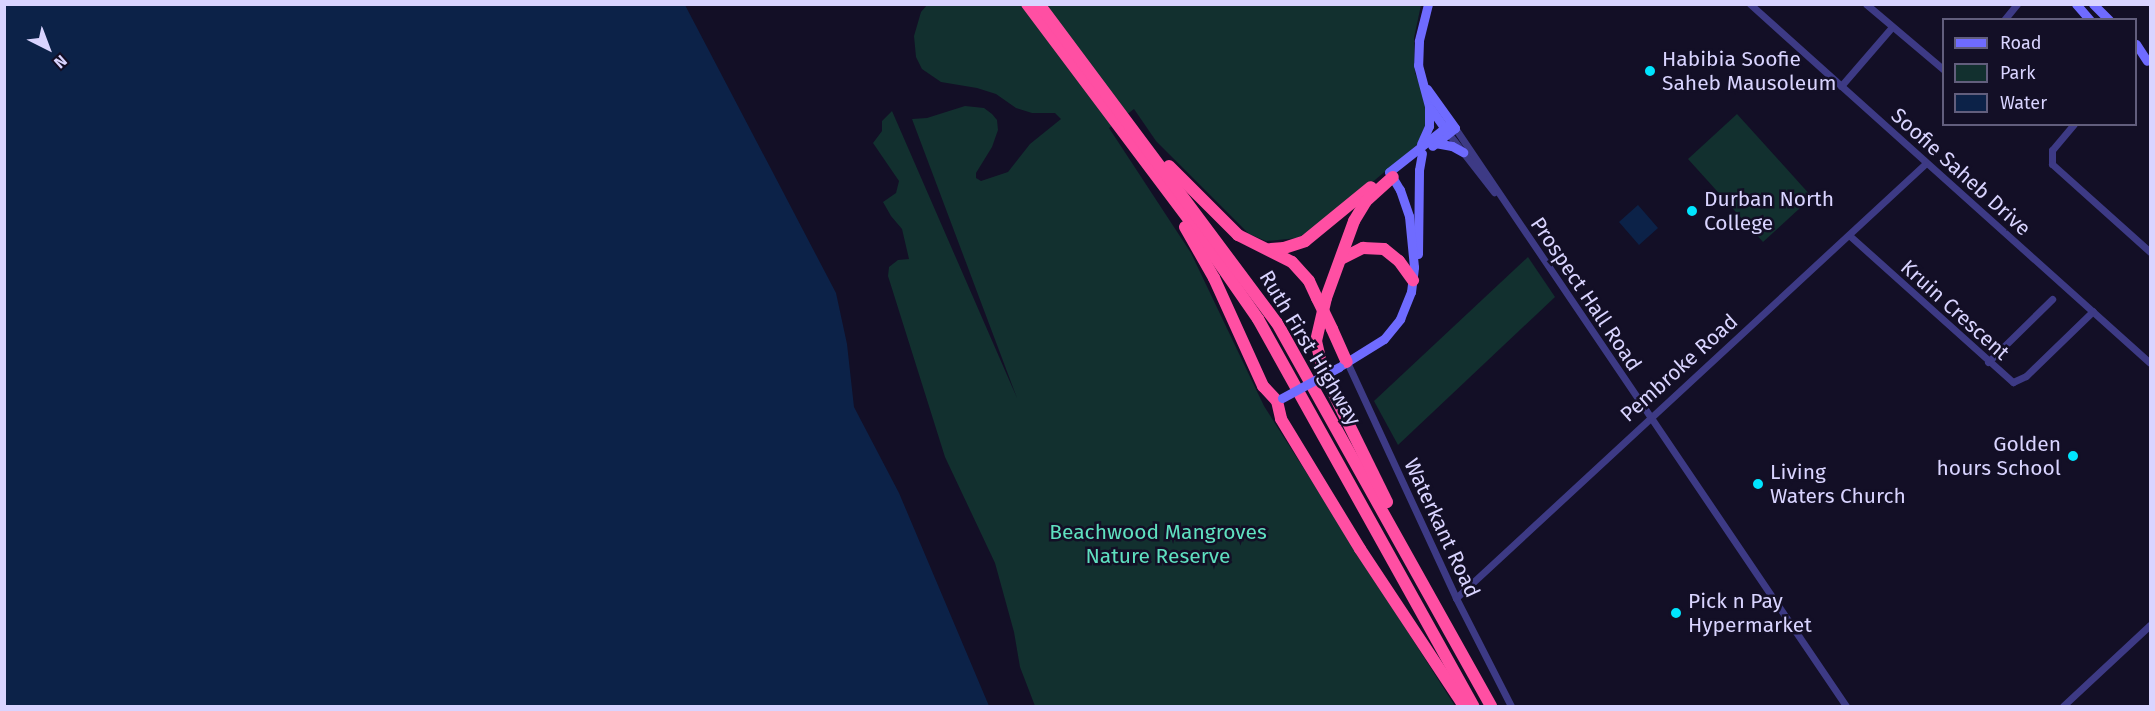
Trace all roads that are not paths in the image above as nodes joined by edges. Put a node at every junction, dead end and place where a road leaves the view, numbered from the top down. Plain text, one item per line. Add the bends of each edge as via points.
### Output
1 (1027, 4) edge
2 (1039, 4) edge
3 (1428, 4) edge
4 (1750, 4) edge
5 (1866, 4) edge
6 (2017, 4) edge
7 (2076, 4) edge
8 (2094, 5) edge
9 (2088, 17) edge
10 (2006, 18) edge
11 (2107, 18) edge
12 (1892, 27) junction
13 (2137, 48) edge
14 (2149, 62) edge
15 (1942, 68) edge
16 (1424, 86) junction
17 (1841, 86) junction
18 (1429, 106) junction
19 (2072, 126) edge
20 (1449, 128) junction
21 (1435, 143) junction
22 (1138, 144) junction
23 (1420, 152) junction
24 (1463, 152) junction
25 (1925, 164) junction
26 (1391, 175) junction
27 (1500, 198) junction
28 (1850, 236) junction
29 (1269, 249) junction
30 (2151, 252) edge
31 (1341, 259) junction
32 (1413, 267) junction
33 (1413, 280) junction
34 (2052, 299) dead end
35 (2092, 311) junction
36 (1988, 362) junction
37 (2151, 363) edge
38 (1343, 364) junction
39 (1279, 399) junction
40 (1650, 417) junction
41 (1427, 591) junction
42 (1456, 598) junction
43 (2151, 625) edge
44 (1464, 706) edge
45 (1473, 706) edge
46 (1491, 706) edge
47 (1511, 706) edge
48 (1846, 706) edge
49 (2063, 706) edge

1 - 22 highway, Ruth First Highway
2 - 22 highway, Ruth First Highway
3 - 16 main road via 1418,55
4 - 17 street, Soofie Saheb Drive
5 - 12 street
6 - 10 street
7 - 9 main road
8 - 9 main road
8 - 11 main road
12 - 15 street
12 - 17 street
13 - 14 main road
16 - 18 main road
16 - 20 main road
17 - 25 street, Soofie Saheb Drive
18 - 20 main road
18 - 23 main road via 1429,126
19 - 30 street via 2050,157 2060,173
20 - 21 main road
20 - 23 main road
20 - 24 street, Prospect Hall Road
20 - 27 street, Prospect Hall Road via 1490,178
21 - 23 main road
21 - 24 main road
22 - 29 highway via 1238,235
22 - 39 highway via 1201,252 1263,386
22 - 41 highway, Ruth First Highway via 1277,323
22 - 45 highway, Ruth First Highway via 1258,319
23 - 26 main road
23 - 32 main road via 1418,255
24 - 27 street, Prospect Hall Road
25 - 28 street, Pembroke Road
25 - 35 street, Soofie Saheb Drive
26 - 29 highway via 1305,241
26 - 31 highway via 1360,209
26 - 32 main road via 1406,202
27 - 40 street, Prospect Hall Road
28 - 36 street, Kruin Crescent
28 - 40 street, Pembroke Road
29 - 38 highway, bridge via 1299,268 1332,329
31 - 33 highway via 1350,252 1375,247 1393,254
31 - 41 highway via 1317,329 1317,352
32 - 33 main road
33 - 38 main road via 1406,307 1394,329 1372,348
34 - 36 street
35 - 36 street, Kruin Crescent via 2022,380 2008,380
35 - 37 street, Soofie Saheb Drive
38 - 39 main road, bridge
38 - 42 street, Waterkant Road
39 - 44 highway via 1281,419 1360,549
40 - 42 street, Pembroke Road
40 - 48 street, Prospect Hall Road
41 - 46 highway, Ruth First Highway
42 - 47 street, Waterkant Road
43 - 49 street

